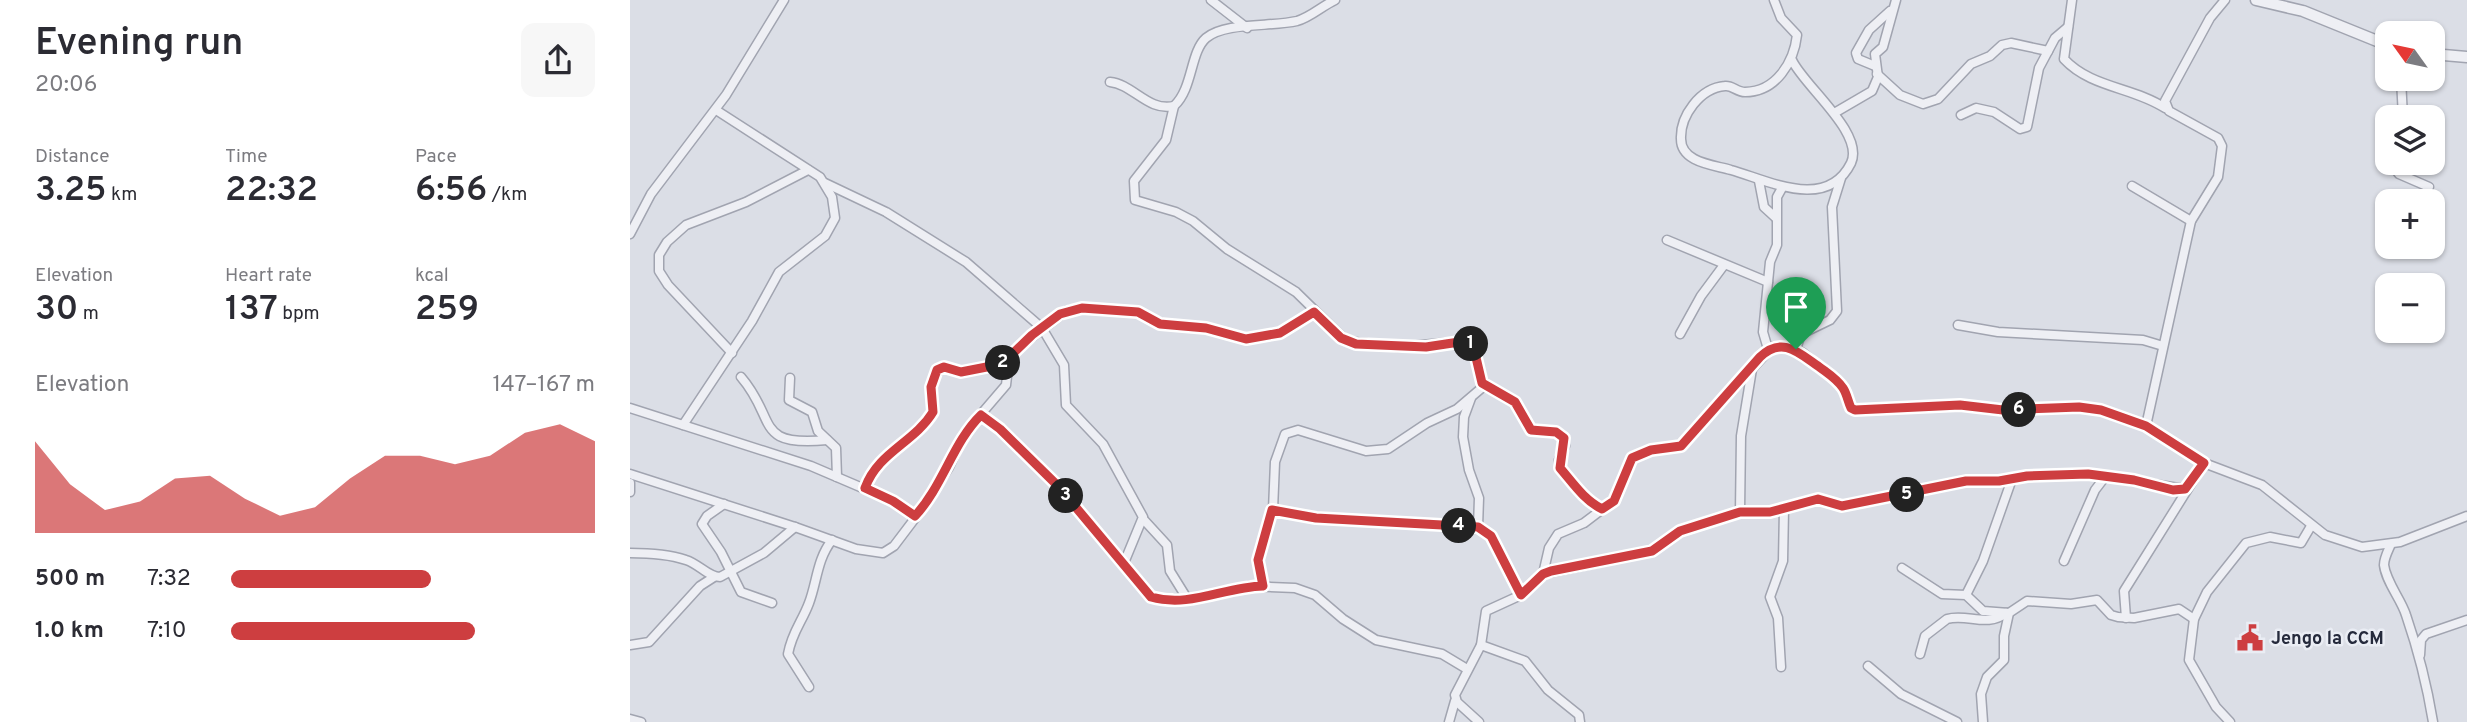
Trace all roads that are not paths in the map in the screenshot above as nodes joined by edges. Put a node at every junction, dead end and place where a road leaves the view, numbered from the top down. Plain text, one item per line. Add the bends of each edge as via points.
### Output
1 (784, 0) edge
2 (1211, 0) edge
3 (1335, 0) edge
4 (1774, 0) edge
5 (2072, 0) edge
6 (2225, 0) edge
7 (2256, 0) edge
8 (1894, 4) edge
9 (2067, 27) junction
10 (1247, 28) junction
11 (2375, 40) edge
12 (2048, 51) junction
13 (2445, 55) edge
14 (2467, 57) edge
15 (1792, 60) junction
16 (1876, 70) junction
17 (1110, 82) dead end
18 (1174, 106) junction
19 (2165, 108) junction
20 (716, 110) junction
21 (1836, 113) junction
22 (1961, 115) dead end
23 (808, 170) junction
24 (1842, 175) junction
25 (2401, 175) edge
26 (1759, 181) junction
27 (825, 183) junction
28 (2132, 186) dead end
29 (2429, 187) dead end
30 (1782, 188) junction
31 (1818, 188) junction
32 (1833, 201) junction
33 (1776, 218) junction
34 (2191, 221) junction
35 (630, 234) edge
36 (1667, 240) dead end
37 (1724, 265) junction
38 (1768, 282) junction
39 (1314, 312) junction
40 (1958, 325) dead end
41 (1042, 328) junction
42 (1680, 334) dead end
43 (2163, 346) junction
44 (1768, 349) junction
45 (1796, 349) junction
46 (732, 352) junction
47 (1009, 359) junction
48 (1752, 368) junction
49 (741, 377) dead end
50 (790, 378) dead end
51 (1484, 386) junction
52 (1471, 397) junction
53 (630, 408) edge
54 (981, 415) junction
55 (682, 425) junction
56 (2146, 426) junction
57 (827, 440) junction
58 (2204, 463) junction
59 (630, 474) edge
60 (837, 477) junction
61 (2105, 477) junction
62 (2012, 479) junction
63 (630, 483) edge
64 (865, 488) junction
65 (2185, 489) junction
66 (630, 492) edge
67 (724, 504) junction
68 (1602, 509) junction
69 (1784, 509) junction
70 (1272, 510) junction
71 (1740, 512) junction
72 (915, 516) junction
73 (2467, 516) edge
74 (1144, 520) junction
75 (2311, 526) junction
76 (795, 527) junction
77 (1478, 527) junction
78 (832, 540) junction
79 (2391, 544) junction
80 (630, 553) edge
81 (2064, 561) dead end
82 (1124, 563) junction
83 (1902, 568) dead end
84 (730, 572) junction
85 (1543, 574) junction
86 (714, 577) junction
87 (1263, 586) junction
88 (1521, 595) junction
89 (1966, 595) junction
90 (1188, 600) junction
91 (772, 603) dead end
92 (2007, 613) junction
93 (2126, 618) junction
94 (2194, 620) junction
95 (2467, 620) edge
96 (630, 645) edge
97 (1481, 645) junction
98 (1920, 654) dead end
99 (2420, 658) junction
100 (1868, 666) dead end
101 (1781, 667) dead end
102 (1467, 669) junction
103 (809, 687) dead end
104 (1455, 701) junction
105 (630, 719) edge
106 (641, 722) edge
107 (1449, 722) edge
108 (1479, 722) edge
109 (1580, 722) edge
110 (1957, 722) edge
111 (1983, 722) edge
112 (2231, 722) edge
113 (2433, 722) edge

1 - 20 street
2 - 10 street
3 - 10 street via 1305,18
4 - 15 street via 1781,18 1797,35
5 - 9 street
6 - 19 street via 2210,18
7 - 11 street via 2303,10
8 - 16 street via 1884,47 1875,54
8 - 16 street via 1869,30 1856,53
9 - 12 street
9 - 19 street via 2063,55 2068,63 2097,83 2129,90
10 - 18 street via 1223,29 1203,41
12 - 16 street via 2002,45 1970,64 1938,99 1923,104 1900,95
12 - 22 street via 2036,76 2027,127 2020,130 1994,112 1976,108
13 - 14 street
15 - 21 street
15 - 26 street via 1765,85 1744,92 1722,86 1704,95 1689,111 1682,128 1682,145 1694,158
16 - 21 street via 1868,94
17 - 18 street via 1120,83 1143,100
18 - 39 street via 1166,140 1135,181 1134,199 1193,221 1227,249 1296,292
19 - 34 street via 2218,138 2222,146 2218,177
20 - 23 street
20 - 35 street via 651,194
21 - 24 street via 1853,151
23 - 27 street
23 - 46 street via 746,202 686,225 659,255 657,265 668,285
24 - 31 street
24 - 32 street
25 - 29 street
26 - 30 street
26 - 33 street via 1765,207
27 - 41 street via 886,212 966,262
27 - 46 street via 835,211 830,230 779,272
28 - 34 street
30 - 31 street
30 - 33 street
31 - 32 street
32 - 45 street via 1836,310 1830,320 1801,334
33 - 38 street via 1777,245
34 - 43 street
36 - 37 street
37 - 38 street
37 - 42 street
38 - 44 street via 1763,332
39 - 41 street via 1294,326 1258,339 1163,324 1138,312 1082,308 1066,311
39 - 51 street via 1341,338 1356,344 1426,347 1466,341 1474,349
40 - 43 street via 1998,332 2143,340
41 - 47 street
41 - 74 street via 1063,365 1066,405 1103,444
43 - 56 street
44 - 45 street
44 - 48 street
45 - 56 street via 1834,378 1855,410 1948,405 2003,410 2079,407
46 - 55 street
47 - 54 street via 1006,385
47 - 64 street via 964,371 937,370 931,387 933,412 918,431 881,460
48 - 68 street via 1681,446 1632,458 1614,501
48 - 71 street via 1741,436
49 - 57 street via 758,397 763,416 776,435 801,442
50 - 57 street via 789,400 812,412 818,431
51 - 52 street
51 - 68 street via 1515,402 1531,430 1562,435 1565,446 1560,468 1584,498
52 - 70 street via 1396,445 1377,452 1315,433 1288,432 1277,453
52 - 77 street via 1463,437 1479,498
53 - 55 street
54 - 72 street via 964,434 949,467
54 - 82 street via 1058,486
55 - 60 street
56 - 58 street
57 - 60 street via 838,452
58 - 65 street
58 - 75 street via 2262,485
59 - 67 street
60 - 64 street
61 - 62 street
61 - 65 street
61 - 81 street via 2095,489
62 - 69 street via 1966,481 1842,506 1818,499
62 - 89 street
63 - 66 street
64 - 72 street
65 - 93 street via 2124,591
67 - 76 street
67 - 84 street via 702,524
68 - 85 street via 1558,534 1549,548
69 - 71 street
69 - 101 street via 1783,561 1770,597 1778,618
70 - 77 street via 1316,518
70 - 87 street via 1258,560
71 - 85 street via 1680,531 1652,551
72 - 78 street via 894,546 883,553
73 - 79 street
74 - 82 street
74 - 90 street via 1167,545 1170,571
75 - 79 street via 2346,544
75 - 94 street via 2301,543 2270,537 2246,543 2207,592
76 - 78 street
76 - 84 street via 764,553
77 - 88 street via 1491,536
78 - 103 street via 788,654
79 - 99 street via 2385,570
80 - 86 street via 686,560
82 - 90 street via 1151,597
83 - 89 street via 1942,594
84 - 86 street
84 - 91 street via 741,592
85 - 88 street
86 - 96 street via 700,586 649,642
87 - 90 street
87 - 102 street via 1315,594 1376,640 1442,654
88 - 97 street via 1486,611
89 - 92 street via 1983,611
92 - 93 street via 2027,601 2071,604 2091,600 2100,601 2112,615
92 - 98 street via 1978,621 1947,619 1925,636
92 - 111 street via 2004,660 1987,677 1980,694
93 - 94 street via 2179,609
94 - 112 street via 2189,660 2216,707
95 - 99 street via 2426,634
97 - 102 street
97 - 109 street via 1525,661 1548,690 1579,715
99 - 113 street
100 - 110 street via 1900,694
102 - 104 street
104 - 107 street
104 - 108 street
105 - 106 street

